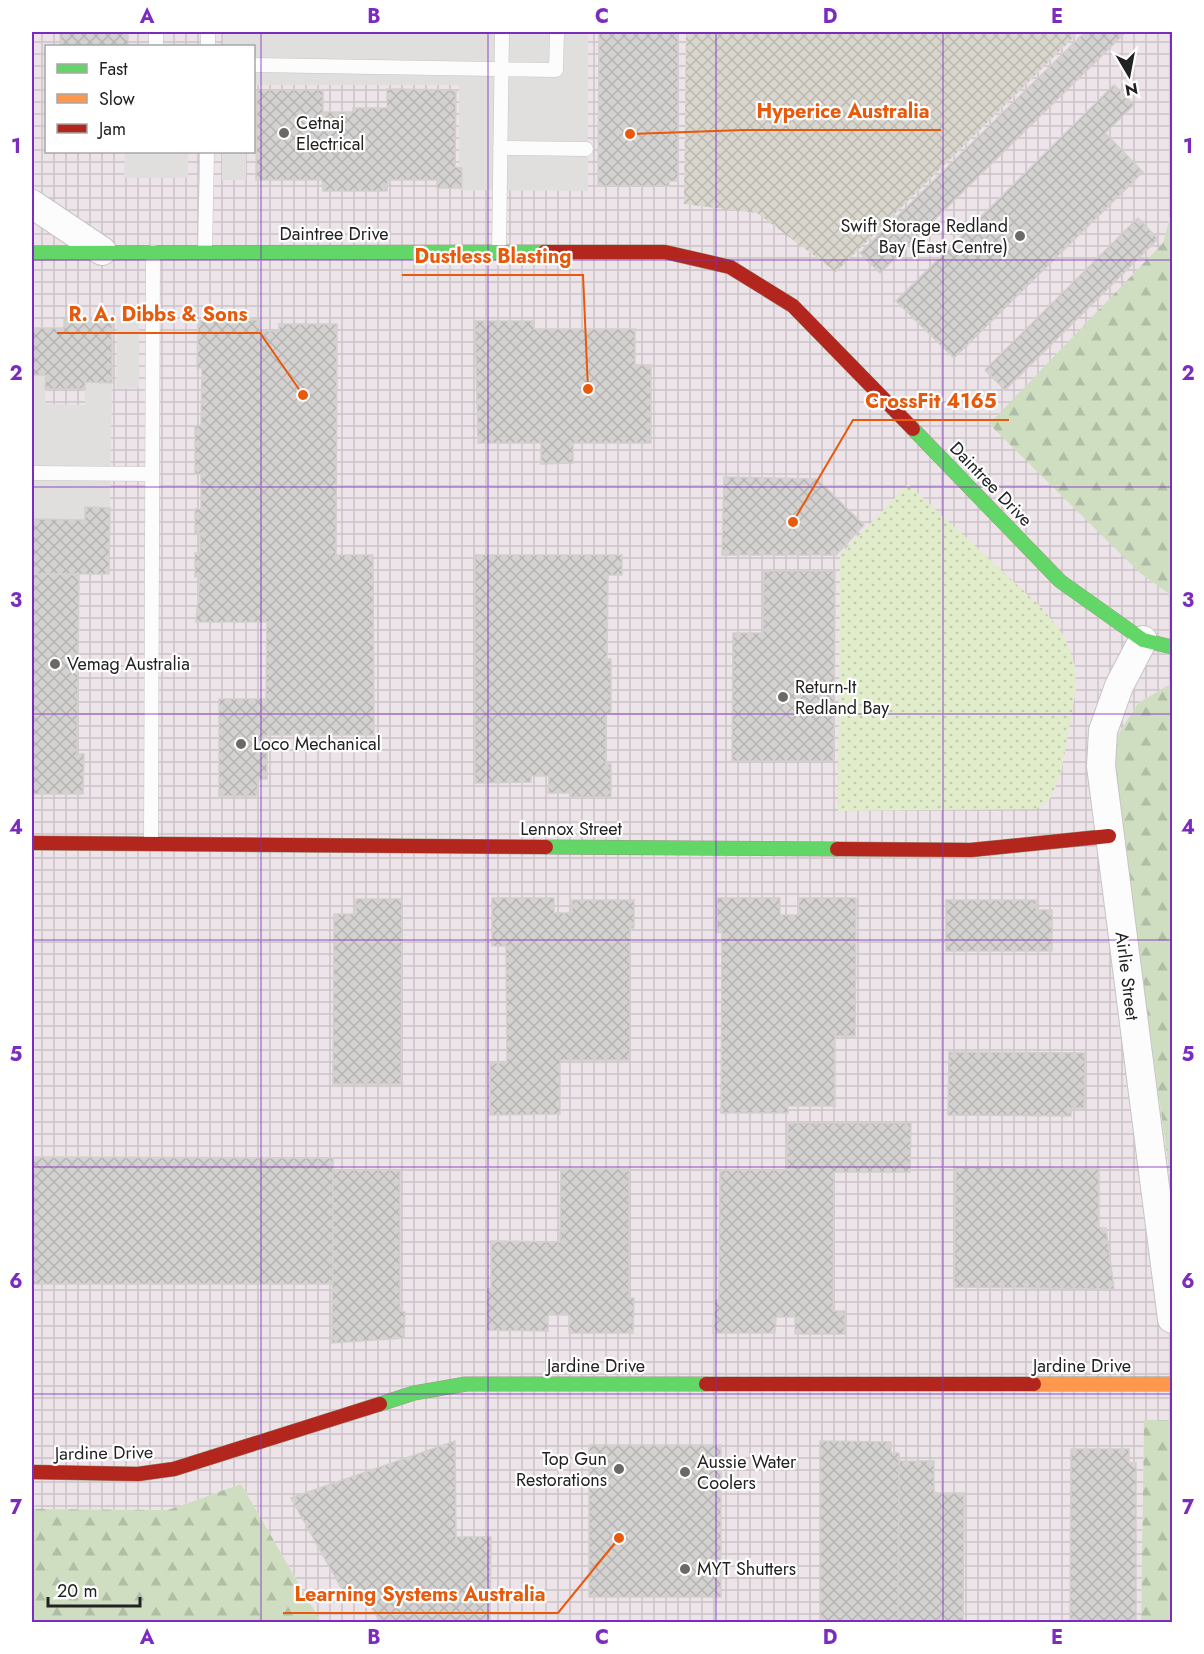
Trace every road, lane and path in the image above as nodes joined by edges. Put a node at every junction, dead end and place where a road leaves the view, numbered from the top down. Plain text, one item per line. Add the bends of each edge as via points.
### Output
1 (501, 32) edge
2 (557, 32) edge
3 (255, 65) edge
4 (501, 68) junction
5 (500, 148) junction
6 (586, 148) dead end
7 (207, 153) edge
8 (32, 204) edge
9 (102, 251) junction
10 (153, 252) junction
11 (205, 252) junction
12 (500, 252) junction
13 (32, 253) edge
14 (32, 473) edge
15 (152, 474) junction
16 (1143, 640) junction
17 (1173, 647) edge
18 (1109, 836) junction
19 (32, 843) edge
20 (151, 844) junction
21 (1173, 1319) edge
22 (1173, 1384) edge
23 (32, 1472) edge

1 - 4 lane
2 - 4 lane via 556,70
3 - 4 lane
4 - 5 lane
5 - 6 lane
5 - 12 lane
7 - 11 lane
8 - 9 street
9 - 10 street, Daintree Drive
9 - 13 street, Daintree Drive
10 - 11 street, Daintree Drive
10 - 15 lane
11 - 12 street, Daintree Drive
12 - 16 street, Daintree Drive via 665,252 730,267 793,306 1060,581
14 - 15 lane
15 - 20 lane
16 - 17 street, Daintree Drive
16 - 18 street, Airlie Street via 1119,686 1103,731 1101,766
18 - 20 street, Lennox Street via 971,850
18 - 21 street, Airlie Street
19 - 20 street, Lennox Street
22 - 23 street, Jardine Drive via 466,1384 414,1394 174,1468 138,1474

